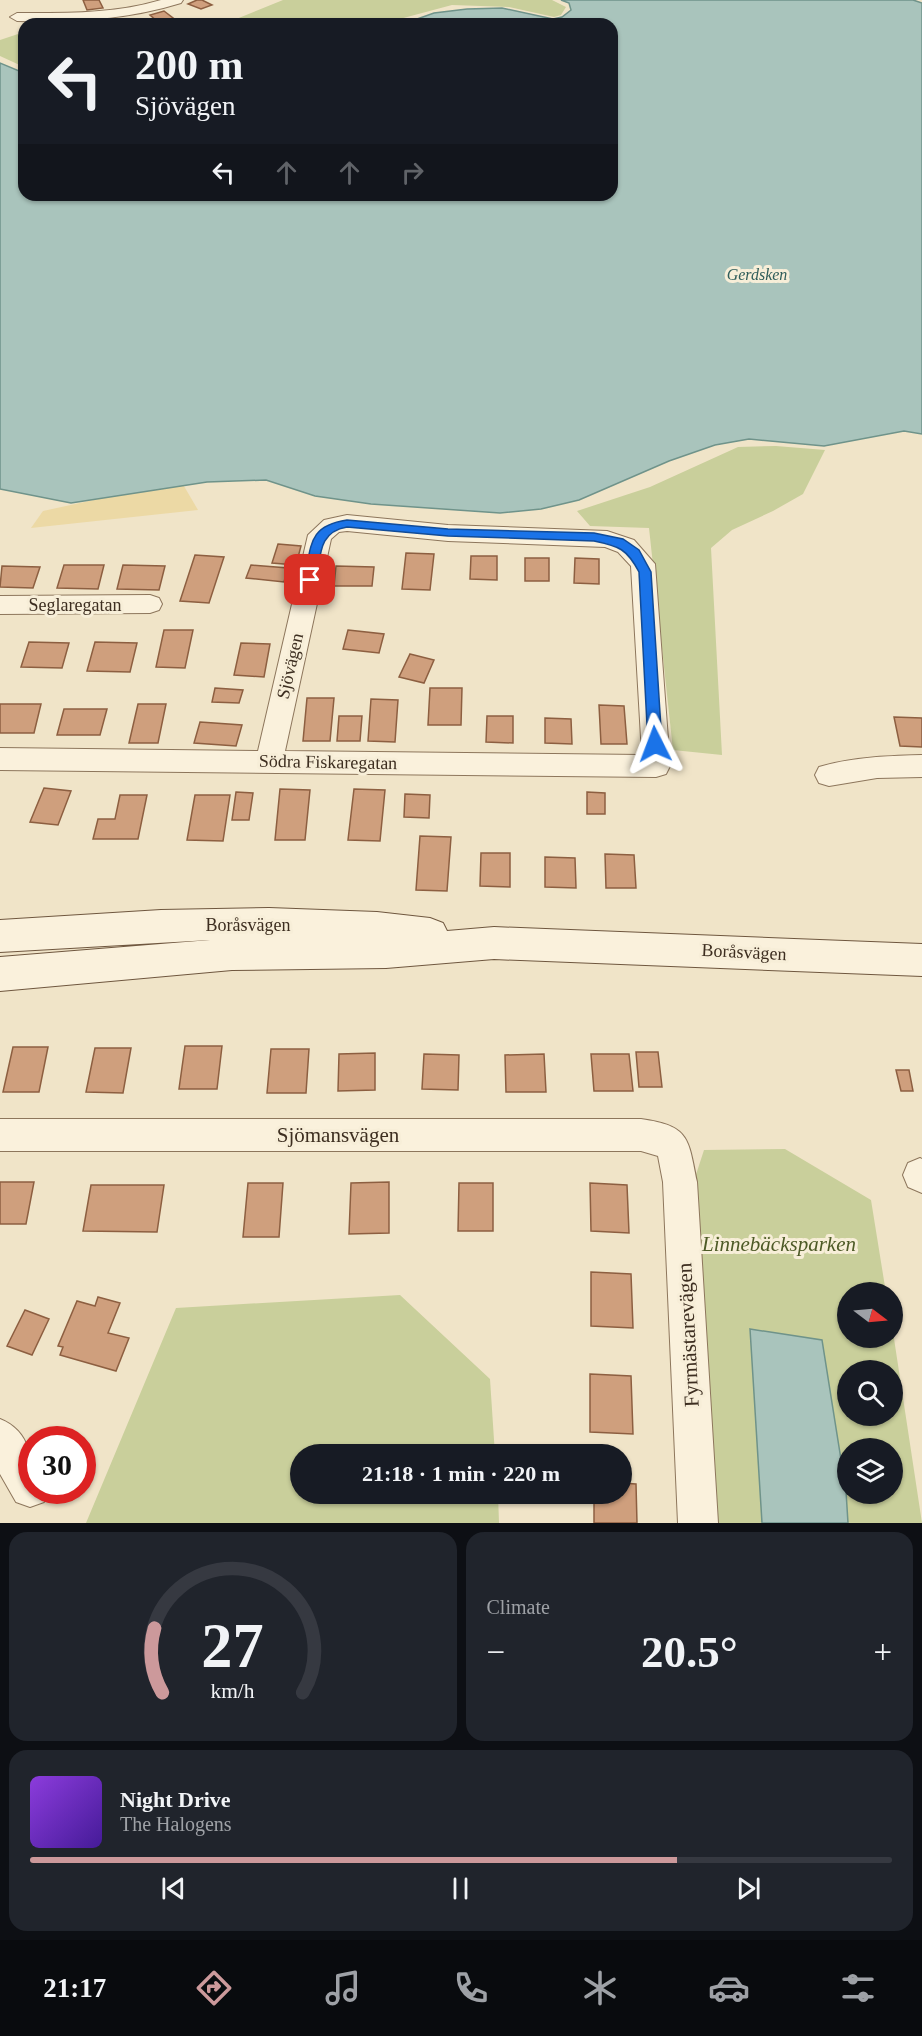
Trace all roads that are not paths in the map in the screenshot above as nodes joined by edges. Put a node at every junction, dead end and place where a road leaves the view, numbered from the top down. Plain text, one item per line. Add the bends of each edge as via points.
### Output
1 (177, 0) edge
2 (17, 17) dead end
3 (150, 604) dead end
4 (0, 605) edge
5 (0, 759) edge
6 (269, 761) junction
7 (656, 766) joint
8 (922, 766) edge
9 (829, 775) dead end
10 (0, 936) edge
11 (495, 943) junction
12 (922, 960) edge
13 (0, 975) edge
14 (0, 1135) edge
15 (673, 1147) joint
16 (0, 1438) edge
17 (18, 1468) edge
18 (698, 1523) edge

1 - 2 street via 116,14
3 - 4 street, Seglaregatan
5 - 6 street, Södra Fiskaregatan
6 - 7 street, Södra Fiskaregatan
6 - 7 street, Sjövägen via 320,535 332,526 347,524 594,537 626,546 640,558 645,572
8 - 9 street via 877,767
10 - 11 main road, Boråsvägen via 245,924 378,927
11 - 12 main road, Boråsvägen
11 - 13 main road, Boråsvägen via 386,952 232,954
14 - 15 street, Sjömansvägen via 641,1135 661,1138
15 - 18 street, Fyrmästarevägen via 680,1182
16 - 17 street

